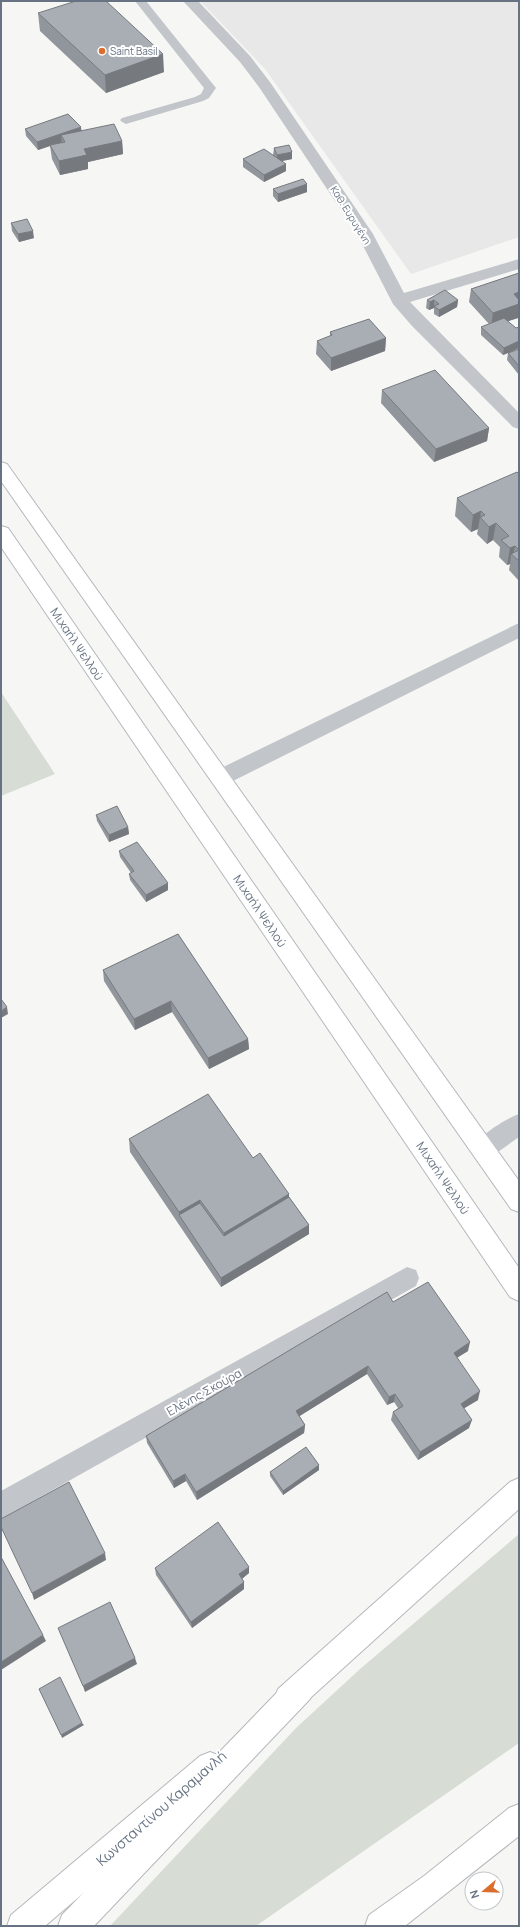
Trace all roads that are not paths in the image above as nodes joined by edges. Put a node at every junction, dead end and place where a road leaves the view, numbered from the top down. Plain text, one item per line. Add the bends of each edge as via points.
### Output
1 (140, 1) edge
2 (190, 1) edge
3 (126, 120) dead end
4 (519, 264) edge
5 (399, 300) junction
6 (519, 423) edge
7 (1, 468) edge
8 (1, 533) edge
9 (519, 630) edge
10 (220, 778) junction
11 (519, 1124) edge
12 (484, 1150) junction
13 (519, 1201) edge
14 (407, 1278) dead end
15 (519, 1289) edge
16 (519, 1491) edge
17 (1, 1506) edge
18 (300, 1689) junction
19 (519, 1818) edge
20 (22, 1926) edge
21 (73, 1926) edge
22 (380, 1926) edge

1 - 3 lane via 210,88 205,96 199,99
2 - 5 street, Καθ. Ευρυγένη via 265,85 365,234
4 - 5 street
5 - 6 street, Καθ. Ευρυγένη
7 - 10 main road
8 - 15 main road, Μιχαήλ Ψελλού
9 - 10 street
10 - 12 main road
11 - 12 street
12 - 13 main road
14 - 17 street, Ελένης Σκούρα
16 - 18 main road
18 - 20 main road, Κωνσταντίνου Καραμανλή
18 - 21 main road
19 - 22 main road

